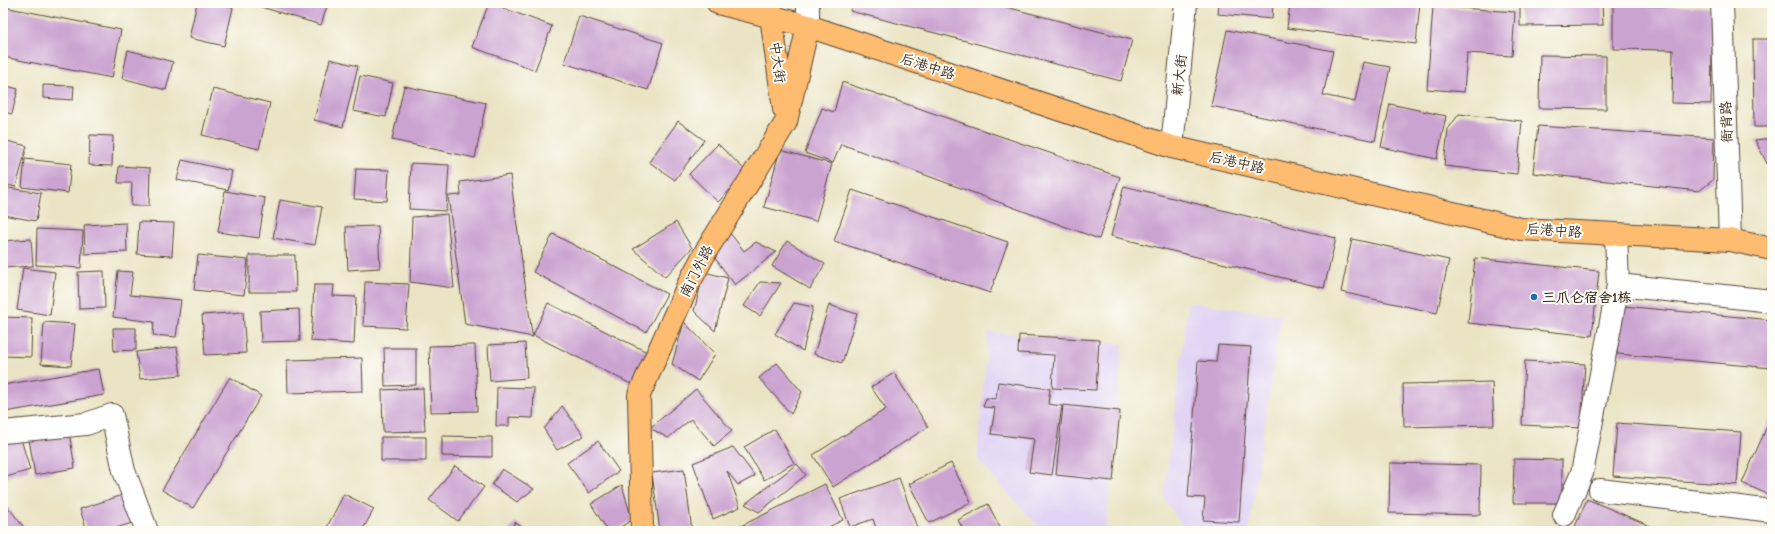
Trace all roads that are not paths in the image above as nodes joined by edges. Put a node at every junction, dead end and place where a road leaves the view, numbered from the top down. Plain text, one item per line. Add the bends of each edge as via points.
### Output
1 (718, 3) edge
2 (808, 3) edge
3 (1186, 3) edge
4 (1722, 3) edge
5 (771, 10) edge
6 (808, 26) junction
7 (786, 122) junction
8 (1172, 147) junction
9 (1616, 234) junction
10 (1730, 240) junction
11 (1772, 249) edge
12 (1618, 285) junction
13 (1772, 301) edge
14 (3, 432) edge
15 (1600, 490) dead end
16 (1772, 511) edge
17 (1564, 515) dead end
18 (147, 531) edge
19 (642, 531) edge

1 - 5 main road, 后港中路
2 - 6 street
3 - 8 street, 新大街
4 - 10 street, 衙背路
5 - 6 main road, 后港中路
5 - 7 main road, 中大街
6 - 7 main road, 南门外路
6 - 8 main road, 后港中路
7 - 19 main road, 南门外路 via 706,251 639,395
8 - 9 main road, 后港中路 via 1521,229
9 - 10 main road, 后港中路
9 - 12 street
10 - 11 main road, 后港中路
12 - 13 street
12 - 17 street via 1582,473
14 - 18 street via 86,424 112,415 124,471
15 - 16 street

